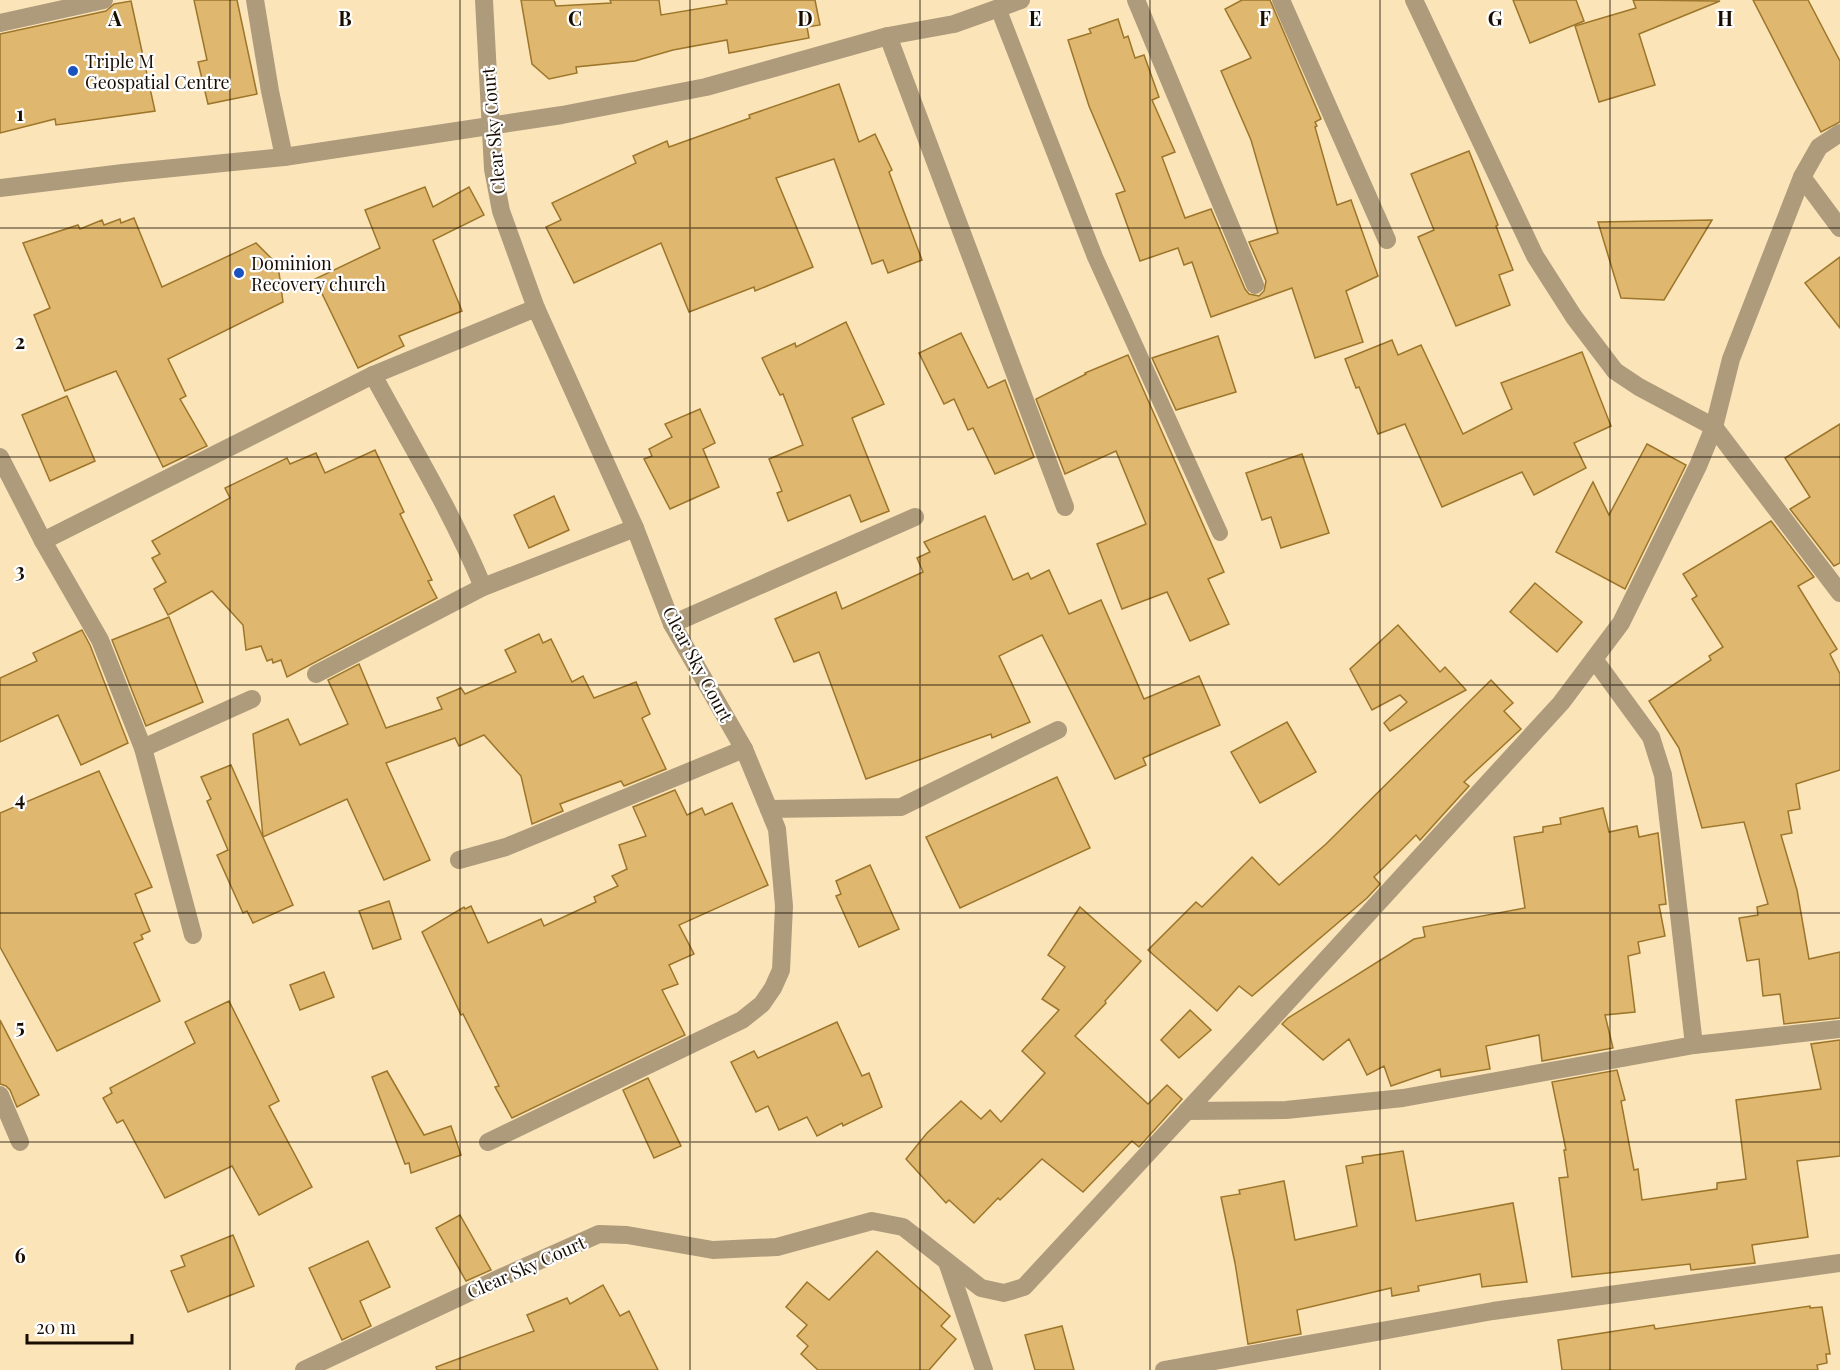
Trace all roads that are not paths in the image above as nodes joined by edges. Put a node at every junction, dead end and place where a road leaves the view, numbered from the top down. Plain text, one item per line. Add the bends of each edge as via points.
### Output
1 (104, 0) edge
2 (255, 0) edge
3 (484, 0) edge
4 (1021, 0) edge
5 (1136, 0) edge
6 (1281, 0) edge
7 (1414, 0) edge
8 (996, 4) edge
9 (0, 23) edge
10 (888, 36) junction
11 (490, 126) junction
12 (1840, 133) edge
13 (284, 158) junction
14 (1802, 177) junction
15 (0, 188) edge
16 (1840, 228) edge
17 (1387, 240) dead end
18 (1255, 285) dead end
19 (536, 308) junction
20 (373, 375) junction
21 (1714, 427) junction
22 (0, 457) edge
23 (1065, 507) dead end
24 (915, 517) dead end
25 (635, 528) junction
26 (1220, 533) dead end
27 (43, 541) junction
28 (483, 587) junction
29 (1840, 594) edge
30 (672, 624) junction
31 (1594, 659) junction
32 (315, 674) dead end
33 (252, 699) dead end
34 (1058, 730) dead end
35 (143, 748) junction
36 (744, 749) junction
37 (769, 809) junction
38 (459, 860) dead end
39 (193, 935) dead end
40 (1840, 1029) edge
41 (1694, 1045) junction
42 (0, 1095) edge
43 (1187, 1111) junction
44 (20, 1142) dead end
45 (488, 1142) dead end
46 (947, 1262) junction
47 (1840, 1263) edge
48 (304, 1370) edge
49 (984, 1370) edge
50 (1164, 1370) edge

1 - 9 street
2 - 13 street
3 - 11 street, Clear Sky Court
4 - 8 street
5 - 18 street
6 - 17 street
7 - 21 street via 1535,256 1574,317 1615,371
8 - 10 street via 954,24
8 - 26 lane via 1095,257
10 - 11 street via 706,87
10 - 23 street
11 - 13 street
11 - 19 street, Clear Sky Court via 501,211
12 - 14 street via 1819,147
13 - 15 street
14 - 16 street
14 - 21 street via 1731,359
19 - 20 street
19 - 25 street, Clear Sky Court
20 - 27 street
20 - 28 street
21 - 29 street
21 - 31 street via 1621,622
22 - 27 street
24 - 30 street
25 - 28 street
25 - 30 street, Clear Sky Court
27 - 35 street via 100,640
28 - 32 street
30 - 36 street, Clear Sky Court
31 - 41 street via 1650,737 1663,775
31 - 43 street via 1561,703
33 - 35 street
34 - 37 street via 902,807
35 - 39 street
36 - 37 street, Clear Sky Court
36 - 38 street via 506,847
37 - 45 street, Clear Sky Court via 777,829 784,906 781,970 762,1004 742,1020
40 - 41 street
41 - 43 street via 1403,1098 1286,1110
42 - 44 street
43 - 46 street, Clear Sky Court via 1024,1287 1004,1293 981,1288
46 - 48 street, Clear Sky Court via 903,1227 872,1221 777,1247 713,1250 599,1234
46 - 49 street
47 - 50 street via 1493,1311

